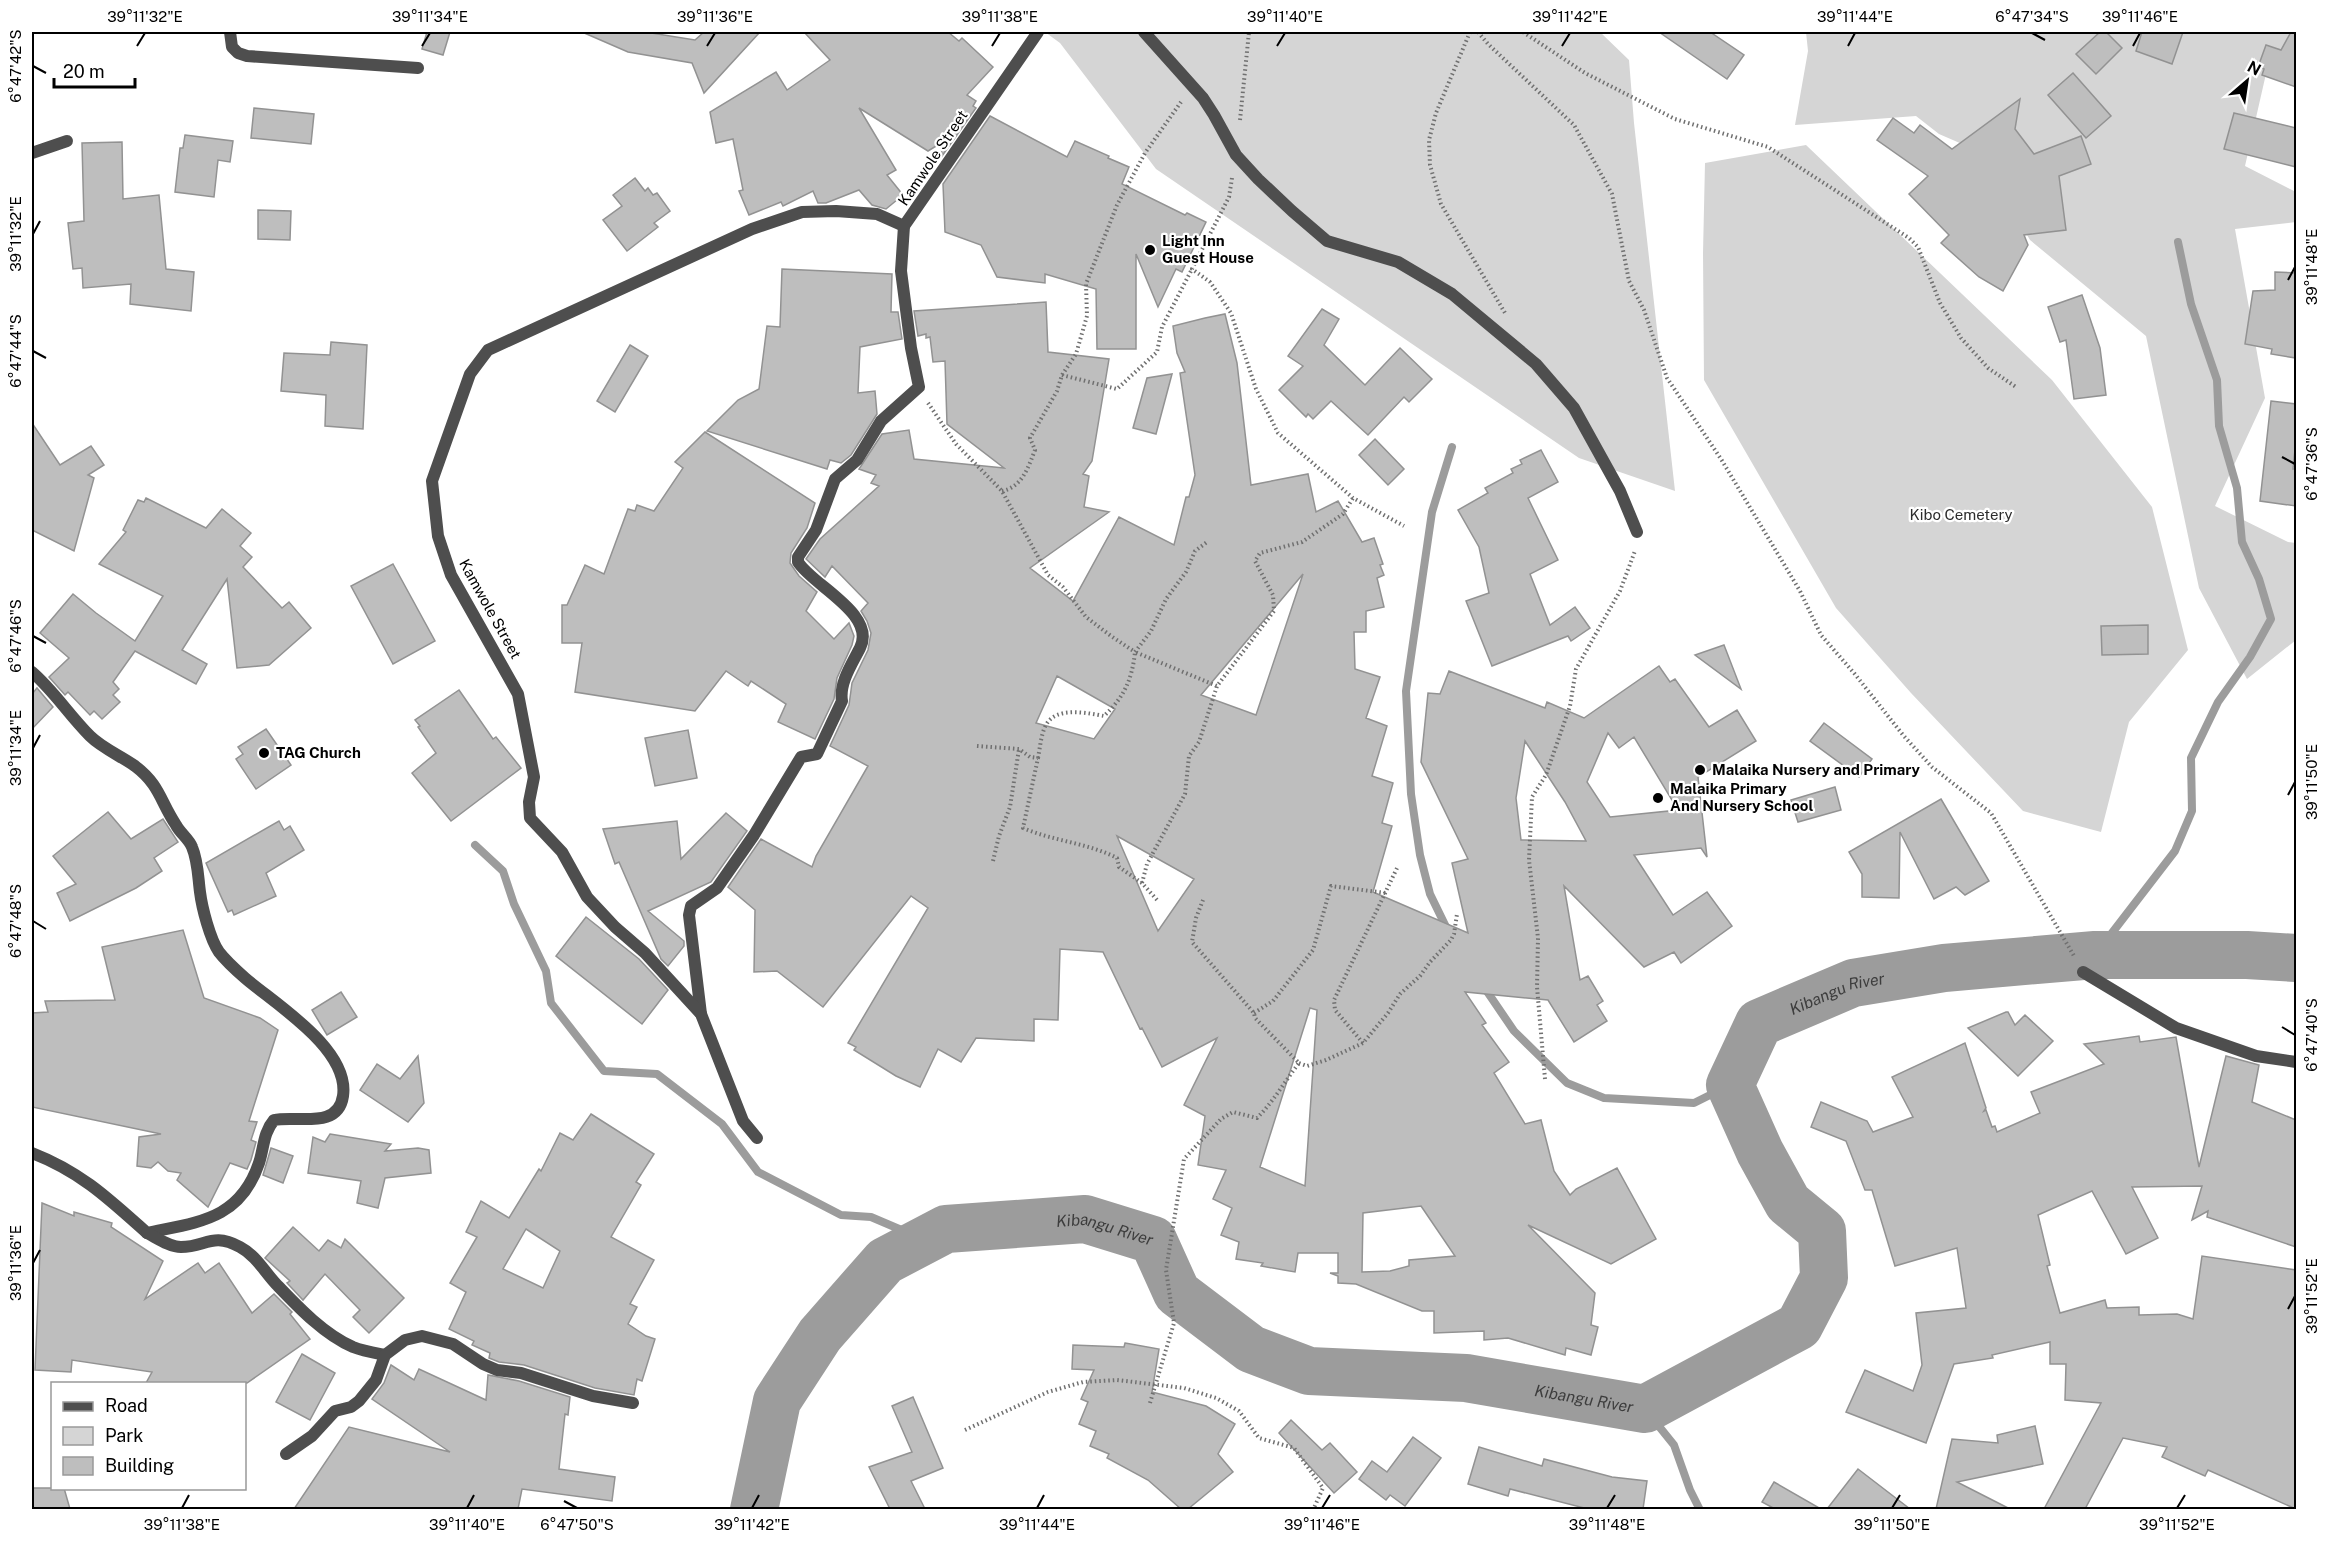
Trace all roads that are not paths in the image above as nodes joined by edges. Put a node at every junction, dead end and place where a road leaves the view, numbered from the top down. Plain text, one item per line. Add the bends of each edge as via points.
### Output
1 (230, 32) edge
2 (1038, 32) edge
3 (1144, 32) edge
4 (418, 68) dead end
5 (67, 141) dead end
6 (32, 153) edge
7 (904, 226) junction
8 (1637, 532) road end
9 (32, 672) edge
10 (2083, 972) road end
11 (702, 1014) junction
12 (2296, 1062) edge
13 (758, 1138) dead end
14 (32, 1153) edge
15 (147, 1233) junction
16 (385, 1355) junction
17 (633, 1403) dead end
18 (286, 1454) dead end

1 - 4 street via 231,47 247,56
2 - 7 street, Kamwole Street
3 - 8 street via 1193,86 1236,154 1327,241 1398,262 1452,294 1536,364 1574,408
5 - 6 street
7 - 11 street via 901,271 919,387 881,421 857,460 835,479 816,530 798,557 800,566 850,610 863,633 862,645 817,754 801,757 717,888 691,906
7 - 11 street, Kamwole Street via 877,214 802,212 752,229 488,350 470,374 432,481 438,536 451,575 519,694 534,777 530,818 562,852 586,897
9 - 15 street via 91,737 153,781 176,826 192,845 206,915 219,952 310,1031 343,1079 340,1108 330,1117 274,1120 249,1186 236,1203 207,1221
10 - 12 street via 2176,1028 2256,1056
11 - 13 street, Kamwole Street via 743,1121
14 - 15 street via 90,1182
15 - 16 street via 182,1247 213,1240 242,1248 336,1338
16 - 17 street via 405,1340 422,1336 453,1344 497,1370
16 - 18 street via 376,1380 359,1401 335,1411 312,1436

